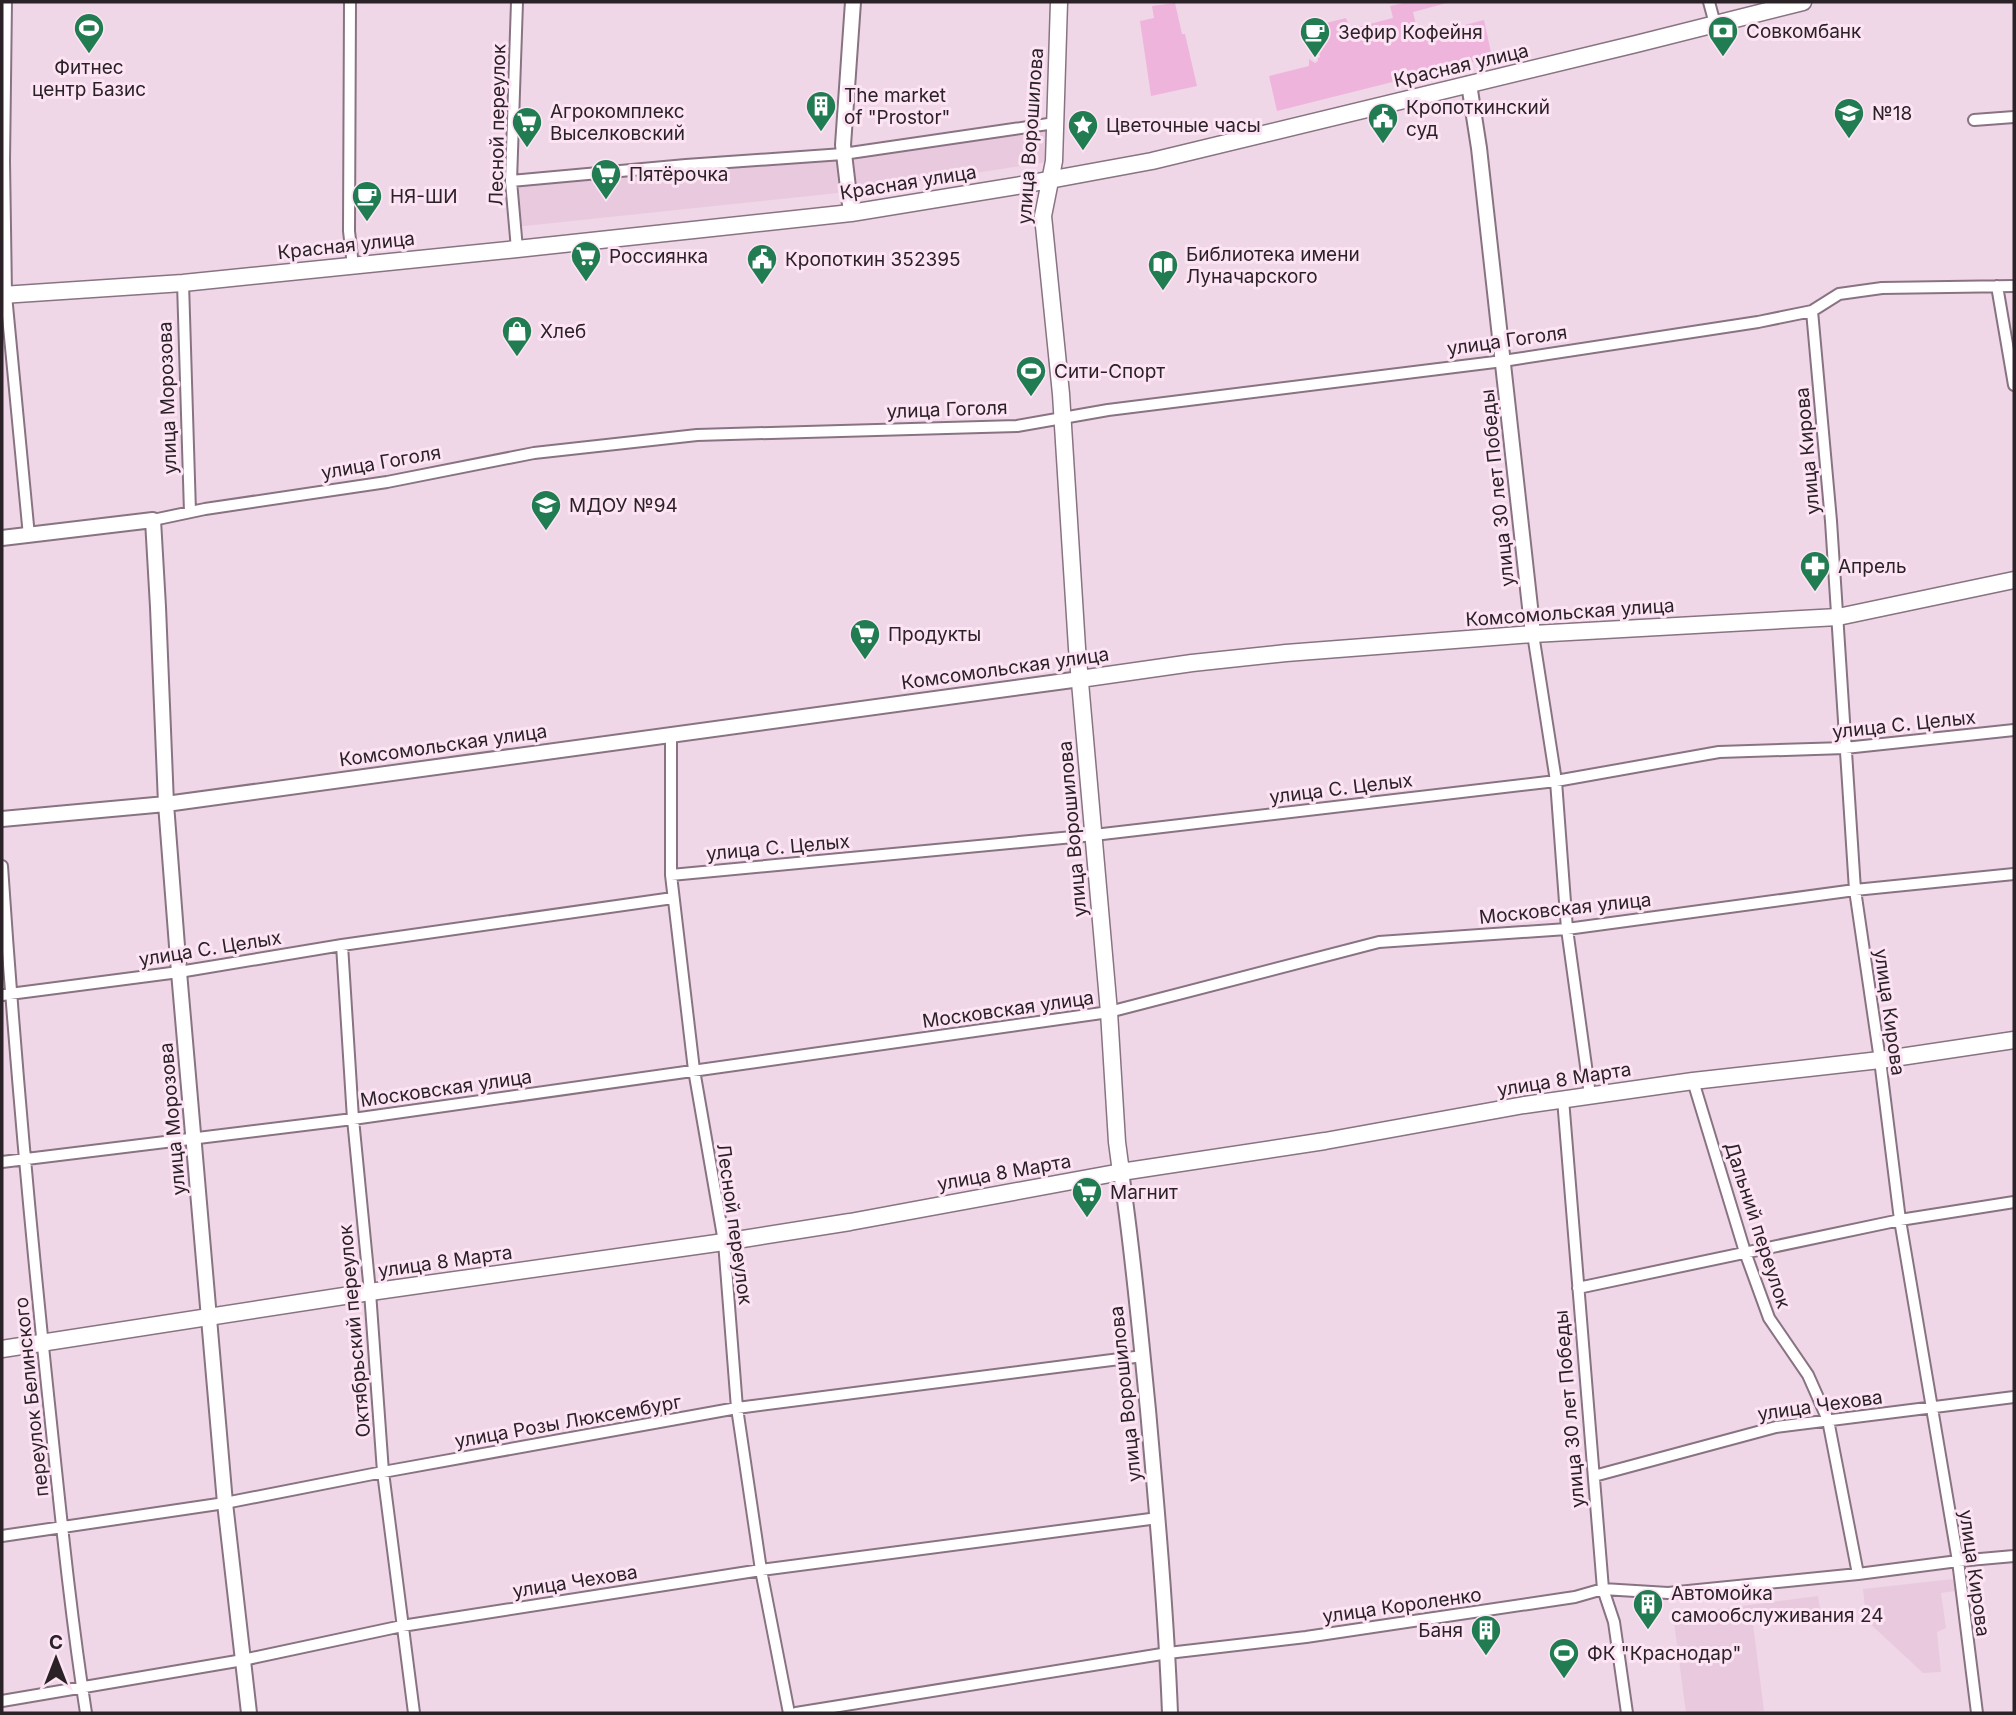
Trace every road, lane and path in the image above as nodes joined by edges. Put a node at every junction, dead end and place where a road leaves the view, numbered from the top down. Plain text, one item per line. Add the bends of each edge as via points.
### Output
1 (6, 2) edge
2 (350, 2) edge
3 (517, 2) edge
4 (853, 2) edge
5 (1059, 2) edge
6 (1709, 2) edge
7 (1803, 2) edge
8 (1715, 24) junction
9 (1469, 84) junction
10 (2014, 117) edge
11 (1974, 120) dead end
12 (1055, 123) junction
13 (843, 154) junction
14 (1051, 180) junction
15 (511, 181) junction
16 (851, 213) junction
17 (517, 249) junction
18 (353, 266) junction
19 (183, 283) junction
20 (1997, 285) junction
21 (2014, 285) edge
22 (4, 295) edge
23 (1812, 311) junction
24 (1503, 361) junction
25 (2014, 385) edge
26 (1062, 418) junction
27 (190, 512) junction
28 (153, 520) junction
29 (29, 536) junction
30 (2, 538) edge
31 (2014, 580) edge
32 (1838, 617) junction
33 (1533, 634) junction
34 (1080, 679) junction
35 (2014, 730) edge
36 (671, 736) junction
37 (1844, 748) junction
38 (1556, 781) junction
39 (166, 804) junction
40 (2, 819) edge
41 (1094, 835) junction
42 (2, 866) edge
43 (2014, 874) edge
44 (671, 875) junction
45 (1855, 890) junction
46 (673, 898) junction
47 (1567, 929) junction
48 (342, 945) junction
49 (179, 972) junction
50 (6, 995) edge
51 (1109, 1012) junction
52 (2014, 1041) edge
53 (1880, 1060) junction
54 (694, 1070) junction
55 (1693, 1081) junction
56 (1590, 1095) junction
57 (1563, 1099) junction
58 (353, 1119) junction
59 (194, 1140) junction
60 (25, 1159) junction
61 (2, 1163) edge
62 (1121, 1172) junction
63 (2014, 1202) edge
64 (1900, 1220) junction
65 (724, 1242) junction
66 (1745, 1252) junction
67 (1578, 1288) junction
68 (370, 1292) junction
69 (209, 1317) junction
70 (42, 1342) junction
71 (2, 1349) edge
72 (1143, 1356) junction
73 (2014, 1397) edge
74 (737, 1408) junction
75 (1932, 1408) junction
76 (1828, 1420) junction
77 (383, 1472) junction
78 (1594, 1476) junction
79 (225, 1503) junction
80 (1158, 1518) junction
81 (62, 1527) junction
82 (2, 1536) edge
83 (2014, 1556) edge
84 (1958, 1561) junction
85 (761, 1570) junction
86 (1858, 1574) junction
87 (1603, 1589) junction
88 (402, 1626) junction
89 (1168, 1653) junction
90 (243, 1660) junction
91 (82, 1688) junction
92 (2, 1701) edge
93 (86, 1713) edge
94 (250, 1713) edge
95 (414, 1713) edge
96 (789, 1713) edge
97 (796, 1713) edge
98 (1170, 1713) edge
99 (1627, 1713) edge
100 (1977, 1713) edge

1 - 22 street
2 - 18 street via 349,231
3 - 15 street, Лесной переулок
4 - 13 street
5 - 12 main road, улица Ворошилова
6 - 8 street
7 - 8 main road, Красная улица
8 - 9 main road, Красная улица
9 - 14 main road, Красная улица via 1152,161
9 - 24 street, улица 30 лет Победы
10 - 11 street
12 - 13 street, Красная улица
12 - 14 main road, улица Ворошилова
13 - 15 street, Красная улица
13 - 16 street
14 - 16 main road, Красная улица
14 - 26 main road, улица Ворошилова via 1043,216
15 - 17 street, Лесной переулок
16 - 17 main road, Красная улица
17 - 18 main road, Красная улица
18 - 19 main road, Красная улица
19 - 22 main road, Красная улица
19 - 27 street, улица Морозова
20 - 21 street, улица Гоголя
20 - 23 street, улица Гоголя via 1849,292
20 - 25 street
22 - 29 street
23 - 24 street, улица Гоголя
23 - 32 street, улица Кирова
24 - 26 street, улица Гоголя
24 - 33 street, улица 30 лет Победы
26 - 27 street, улица Гоголя via 1017,426 696,435 534,453 387,482
26 - 34 main road, улица Ворошилова
27 - 28 street, улица Гоголя
28 - 29 street, улица Гоголя
28 - 39 street, улица Морозова
29 - 30 street, улица Гоголя
31 - 32 main road, Комсомольская улица
32 - 33 main road, Комсомольская улица
32 - 37 street, улица Кирова
33 - 34 main road, Комсомольская улица via 1205,661
33 - 38 street, улица 30 лет Победы
34 - 36 street, Комсомольская улица
34 - 41 main road, улица Ворошилова
35 - 37 street, улица С. Целых
36 - 39 street, Комсомольская улица
36 - 44 street, Лесной переулок
37 - 38 street, улица С. Целых via 1719,752
37 - 45 street, улица Кирова
38 - 41 street, улица С. Целых
38 - 47 street, улица 30 лет Победы
39 - 40 street, Комсомольская улица
39 - 49 street, улица Морозова
41 - 44 street, улица С. Целых
41 - 51 main road, улица Ворошилова
42 - 50 street, переулок Белинского
43 - 45 street, Московская улица
44 - 46 street, Лесной переулок
45 - 47 street, Московская улица
45 - 53 street, улица Кирова
46 - 48 street, улица С. Целых
46 - 54 street, Лесной переулок
47 - 51 street, Московская улица via 1379,942
47 - 56 street, улица 30 лет Победы
48 - 49 street, улица С. Целых
48 - 58 street, Октябрьский переулок
49 - 50 street, улица С. Целых
49 - 59 street, улица Морозова
50 - 60 street, переулок Белинского
51 - 54 street, Московская улица
51 - 62 main road, улица Ворошилова
52 - 53 main road, улица 8 Марта
53 - 55 main road, улица 8 Марта
53 - 64 street, улица Кирова
54 - 58 street, Московская улица
54 - 65 street, Лесной переулок
55 - 56 main road, улица 8 Марта
55 - 66 street, Дальний переулок
56 - 57 main road, улица 8 Марта
57 - 62 main road, улица 8 Марта
57 - 67 street, улица 30 лет Победы
58 - 59 street, Московская улица
58 - 68 street, Октябрьский переулок
59 - 60 street, Московская улица
59 - 69 street, улица Морозова
60 - 61 street, Московская улица
60 - 70 street, переулок Белинского
62 - 65 main road, улица 8 Марта
62 - 72 street, улица Ворошилова
63 - 64 street
64 - 66 street
64 - 75 street, улица Кирова
65 - 68 main road, улица 8 Марта
65 - 74 street, Лесной переулок
66 - 67 street
66 - 76 street, Дальний переулок via 1769,1318 1808,1375
67 - 78 street, улица 30 лет Победы
68 - 69 main road, улица 8 Марта
68 - 77 street, Октябрьский переулок
69 - 70 main road, улица 8 Марта
69 - 79 street, улица Морозова
70 - 71 main road, улица 8 Марта
70 - 81 street, переулок Белинского
72 - 74 street, улица Розы Люксембург
72 - 80 street, улица Ворошилова
73 - 75 street, улица Чехова
74 - 77 street, улица Розы Люксембург
74 - 85 street, Лесной переулок
75 - 76 street, улица Чехова
75 - 84 street, улица Кирова
76 - 78 street, улица Чехова via 1776,1427
76 - 86 street, Дальний переулок
77 - 79 street, улица Розы Люксембург
77 - 88 street, Октябрьский переулок
78 - 87 street, улица 30 лет Победы
79 - 81 street, улица Розы Люксембург
79 - 90 street, улица Морозова
80 - 85 street, улица Чехова
80 - 89 street, улица Ворошилова
81 - 82 street, улица Розы Люксембург
81 - 91 street, переулок Белинского
83 - 84 street, улица Короленко
84 - 86 street, улица Короленко
84 - 100 street, улица Кирова
85 - 88 street, улица Чехова
85 - 96 street, Лесной переулок
86 - 87 street, улица Короленко via 1668,1593
87 - 89 street, улица Короленко via 1306,1637
87 - 99 street, улица 30 лет Победы via 1614,1622
88 - 90 street, улица Чехова
88 - 95 street, Октябрьский переулок
89 - 97 street, улица Короленко
89 - 98 street, улица Ворошилова
90 - 91 street, улица Чехова
90 - 94 street, улица Морозова
91 - 92 street, улица Чехова
91 - 93 street, переулок Белинского

